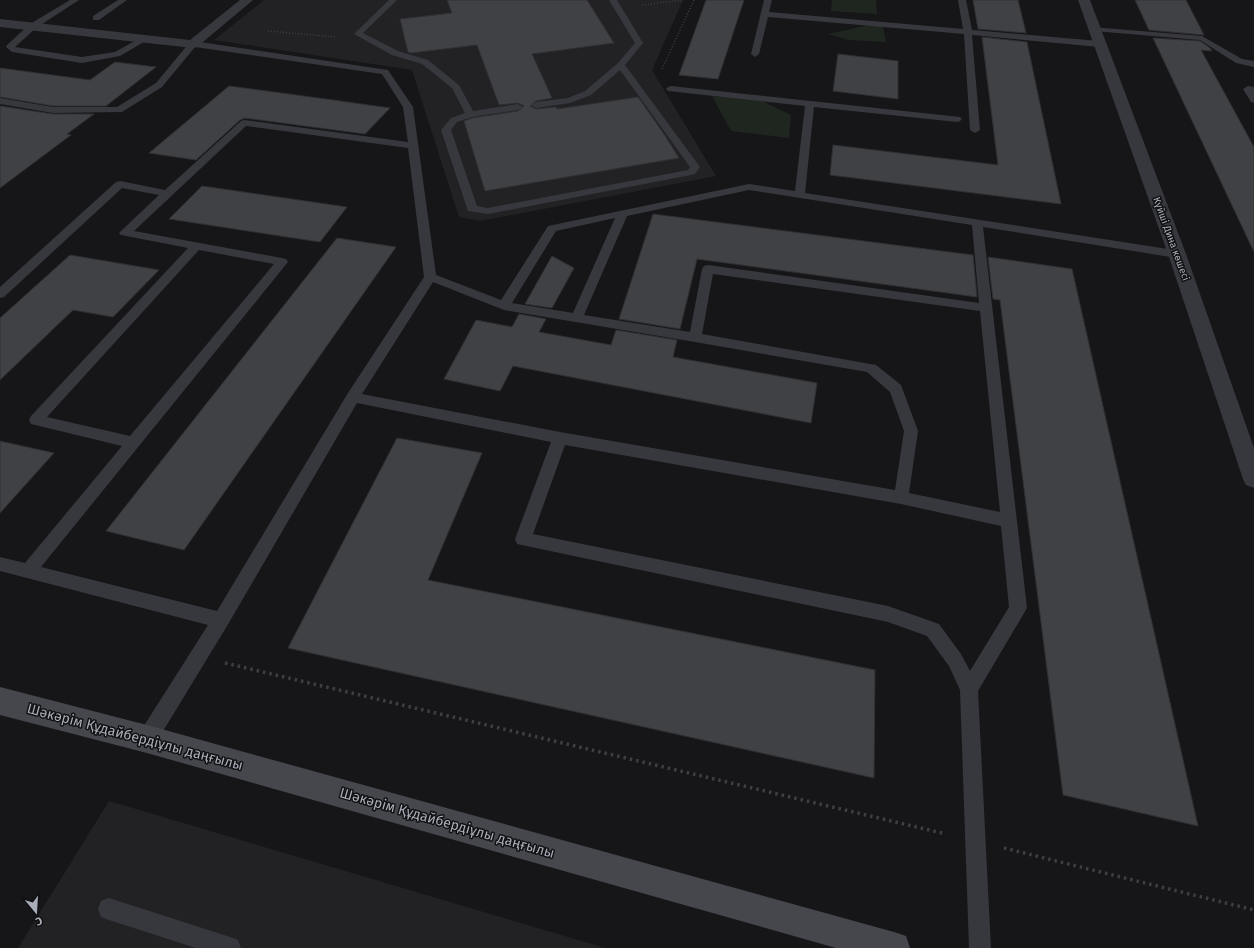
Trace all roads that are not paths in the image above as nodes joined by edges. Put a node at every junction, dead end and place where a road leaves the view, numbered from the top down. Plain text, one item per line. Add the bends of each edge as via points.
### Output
1 (76, 0) edge
2 (123, 0) edge
3 (247, 0) edge
4 (394, 0) edge
5 (768, 0) edge
6 (962, 0) edge
7 (1084, 0) edge
8 (616, 4) edge
9 (765, 14) junction
10 (96, 18) dead end
11 (0, 23) edge
12 (33, 26) junction
13 (968, 32) junction
14 (1097, 36) junction
15 (145, 39) junction
16 (193, 44) junction
17 (755, 54) dead end
18 (1254, 64) edge
19 (621, 65) junction
20 (672, 89) dead end
21 (1254, 90) edge
22 (1254, 100) edge
23 (0, 102) edge
24 (810, 103) junction
25 (536, 105) dead end
26 (518, 107) dead end
27 (470, 114) junction
28 (958, 119) dead end
29 (975, 130) dead end
30 (413, 146) junction
31 (168, 194) junction
32 (800, 194) junction
33 (623, 213) junction
34 (977, 222) junction
35 (196, 247) junction
36 (1178, 254) junction
37 (430, 277) junction
38 (0, 294) edge
39 (504, 306) junction
40 (986, 308) junction
41 (577, 318) junction
42 (695, 337) junction
43 (353, 397) junction
44 (560, 438) junction
45 (134, 443) junction
46 (1254, 479) edge
47 (901, 498) junction
48 (1009, 521) junction
49 (0, 564) edge
50 (28, 571) junction
51 (221, 620) junction
52 (968, 689) junction
53 (0, 701) edge
54 (147, 739) junction
55 (109, 909) dead end
56 (230, 948) edge
57 (894, 948) edge
58 (980, 948) edge

1 - 12 lane
2 - 10 lane
3 - 16 street
4 - 27 lane via 358,34 395,53 426,62 456,87
5 - 9 lane
6 - 13 lane
7 - 14 street, Күйші Дина көшесі
8 - 19 lane via 639,42
9 - 13 lane
9 - 17 lane
11 - 12 street
12 - 15 street
12 - 15 lane via 13,43 10,47 12,49 82,60 117,54
13 - 14 lane
13 - 29 lane
14 - 18 lane via 1202,38 1239,61
14 - 36 street, Күйші Дина көшесі
15 - 16 street
16 - 23 lane via 159,85 119,110 54,110
16 - 30 lane via 385,72 408,107
19 - 25 lane via 588,93 570,100
19 - 27 lane via 695,167 691,172 488,211 472,208 446,130 454,120
20 - 24 lane
21 - 22 lane via 1248,89
24 - 28 lane
24 - 32 lane
26 - 27 lane
30 - 31 lane via 244,123
30 - 37 lane
31 - 35 lane via 125,233
31 - 38 lane via 120,184
32 - 33 lane via 749,186
32 - 34 lane
33 - 39 lane via 552,228
33 - 41 lane
34 - 36 lane
34 - 40 lane
35 - 45 lane via 282,262
35 - 45 lane via 36,420
36 - 46 street, Күйші Дина көшесі
37 - 39 lane
37 - 43 lane
39 - 41 lane
40 - 42 lane via 708,269
40 - 48 lane
41 - 42 lane
42 - 47 lane via 871,368 896,389 911,431
43 - 44 lane
43 - 51 lane
44 - 47 lane
44 - 52 lane via 523,539 888,614 932,630 955,660
45 - 50 lane
47 - 48 lane
48 - 52 lane via 1018,608
49 - 50 lane
50 - 51 lane
51 - 54 lane
52 - 58 lane
53 - 54 main road, Шәкәрім Құдайбердіұлы даңғылы
54 - 57 main road, Шәкәрім Құдайбердіұлы даңғылы
55 - 56 lane

